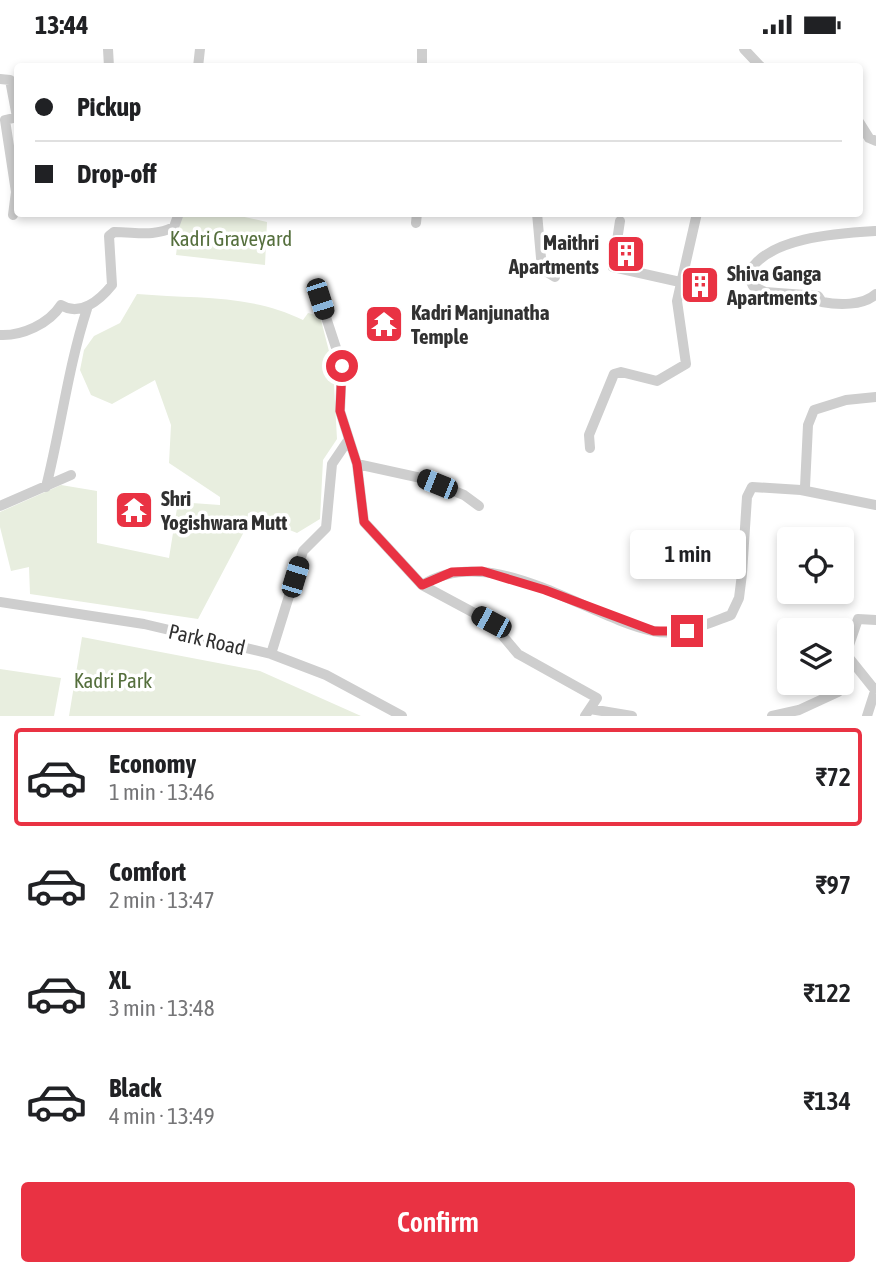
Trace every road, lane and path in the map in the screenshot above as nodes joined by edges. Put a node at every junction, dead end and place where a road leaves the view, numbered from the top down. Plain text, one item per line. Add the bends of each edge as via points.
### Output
1 (744, 49) edge
2 (757, 63) edge
3 (0, 79) edge
4 (14, 101) edge
5 (14, 118) edge
6 (863, 128) edge
7 (876, 141) edge
8 (14, 179) edge
9 (14, 207) edge
10 (13, 215) dead end
11 (177, 217) edge
12 (537, 217) edge
13 (696, 217) edge
14 (620, 221) dead end
15 (876, 231) edge
16 (555, 277) dead end
17 (680, 282) junction
18 (876, 294) edge
19 (320, 299) dead end
20 (87, 309) junction
21 (0, 335) edge
22 (876, 397) edge
23 (349, 439) junction
24 (590, 448) dead end
25 (357, 464) junction
26 (71, 475) dead end
27 (46, 487) junction
28 (801, 489) junction
29 (876, 505) edge
30 (0, 506) edge
31 (479, 506) dead end
32 (422, 585) junction
33 (0, 602) edge
34 (876, 620) edge
35 (271, 654) junction
36 (875, 689) edge
37 (832, 695) edge
38 (588, 712) edge
39 (402, 716) edge
40 (632, 716) edge
41 (772, 716) edge
42 (867, 716) edge

1 - 2 street
3 - 4 street via 10,80
5 - 8 street via 5,120
6 - 7 street
9 - 10 street
11 - 20 street via 174,226 163,232 114,232 109,236 112,285
12 - 16 street via 542,269
13 - 17 street
14 - 17 street via 613,267
15 - 18 street via 798,241 767,254 752,265 748,275 753,286 765,292 818,296 832,304 860,302
17 - 24 street via 676,307 686,364 657,381 614,374 589,435
19 - 23 street via 342,366 340,411
20 - 21 street via 69,310 61,305 54,316 16,335
20 - 27 street
22 - 28 street via 814,410 808,425 805,487
23 - 25 street
23 - 35 street via 332,464 326,528 303,551
25 - 31 street via 421,478
25 - 32 street via 364,522
26 - 27 street
27 - 30 street
28 - 29 street
28 - 32 street via 752,487 747,497 739,599 731,615 687,631 654,631 482,571 452,572
32 - 38 street via 491,622 518,654 597,698
33 - 35 street, Park Road via 144,624
34 - 36 street via 858,619 846,654
35 - 39 street, Park Road via 326,675
36 - 42 street
37 - 41 street
38 - 40 street

